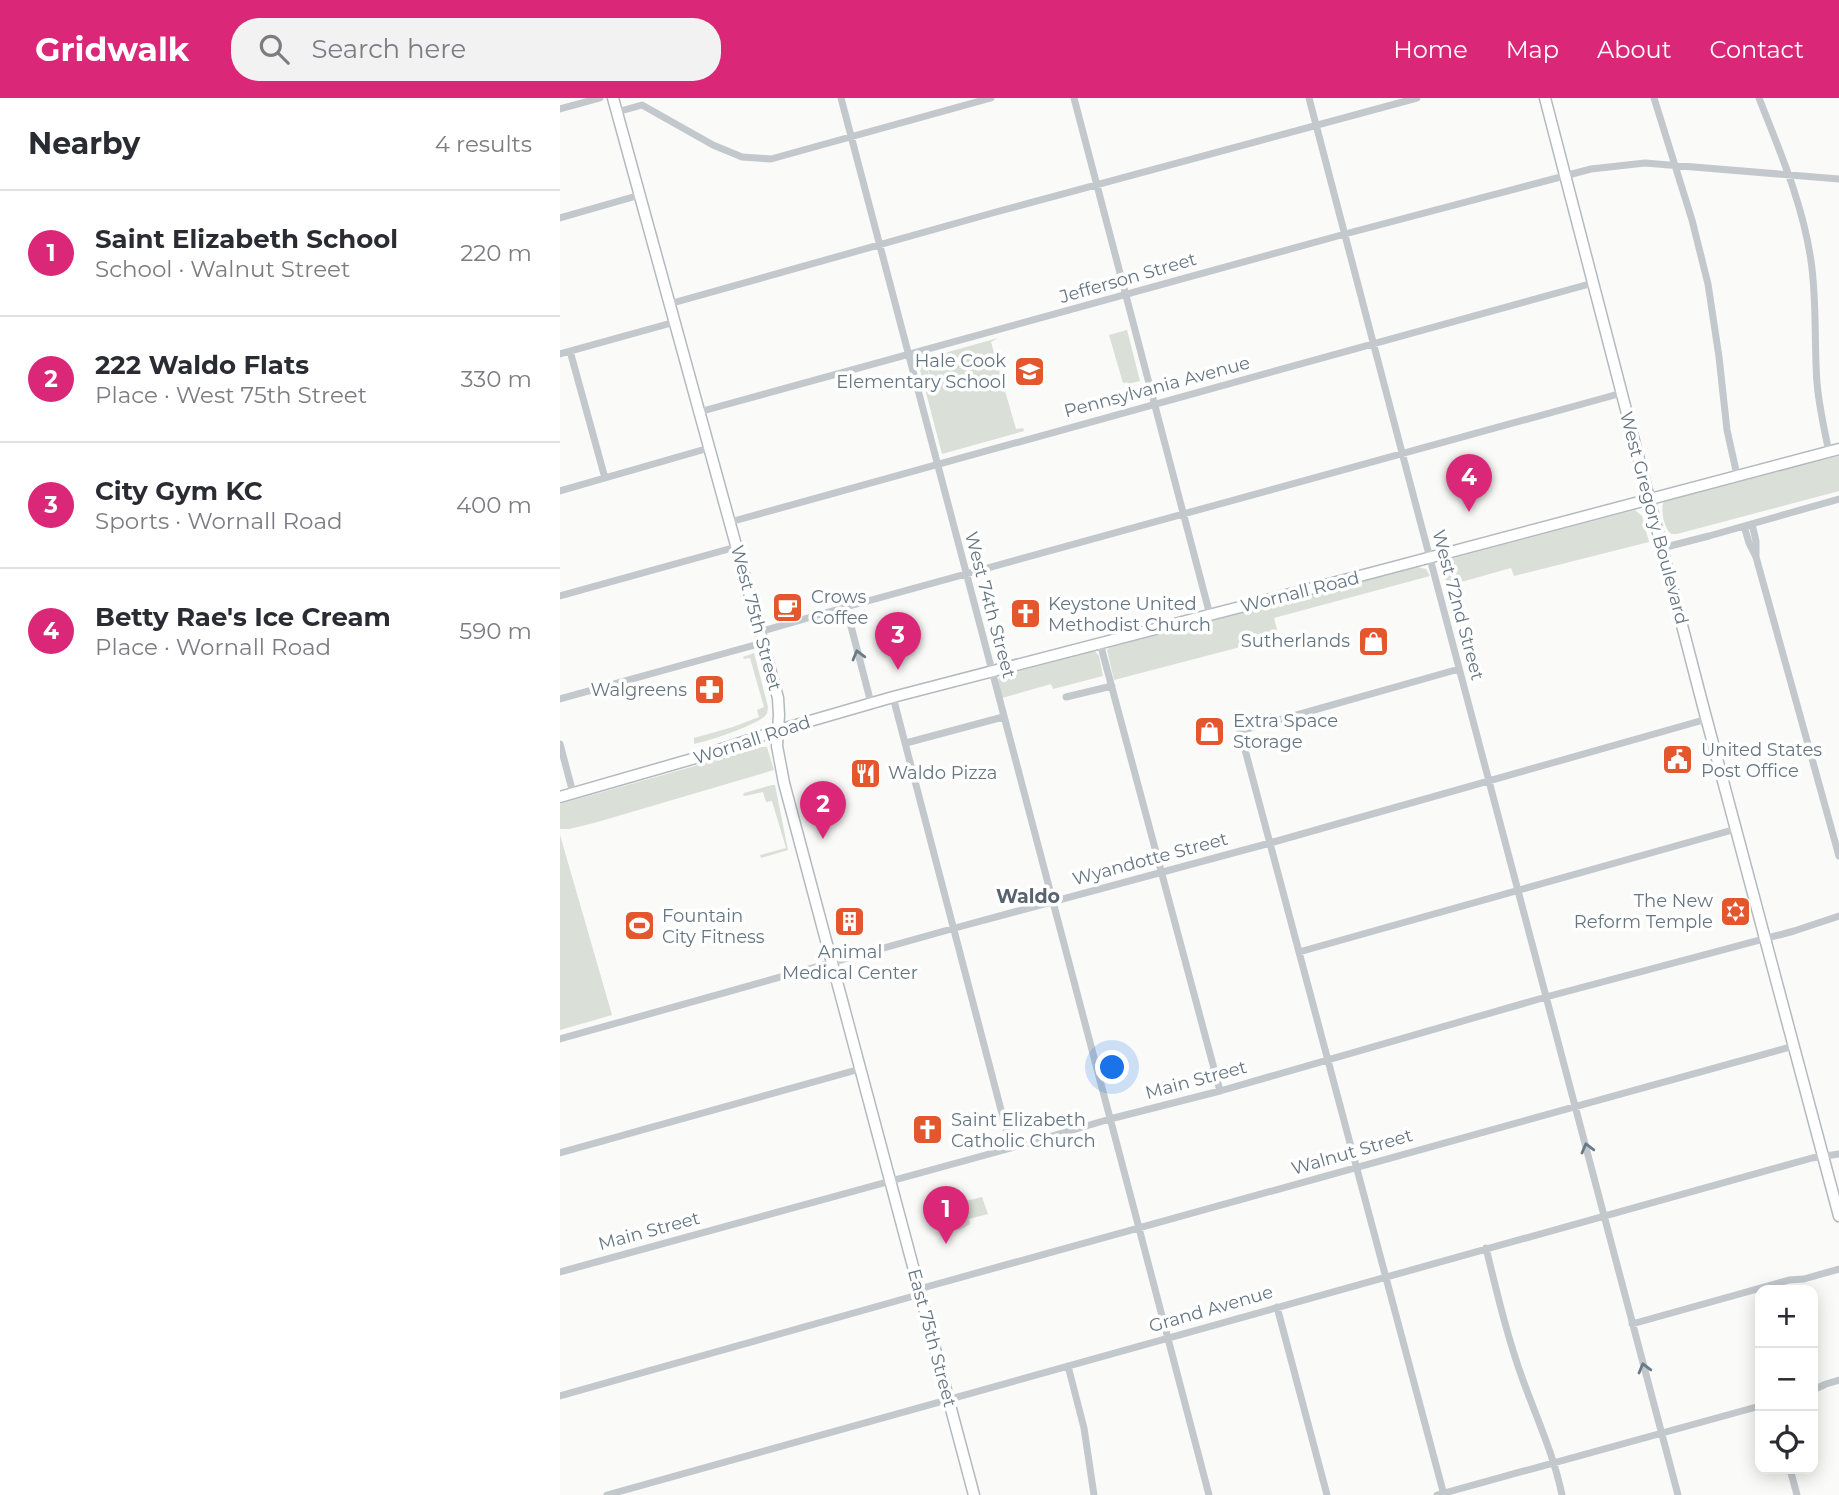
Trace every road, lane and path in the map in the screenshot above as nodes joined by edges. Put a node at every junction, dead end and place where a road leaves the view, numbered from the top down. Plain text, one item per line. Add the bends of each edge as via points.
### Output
1 (600, 98) edge
2 (613, 98) edge
3 (841, 98) edge
4 (991, 98) edge
5 (1074, 98) edge
6 (1308, 98) edge
7 (1417, 98) edge
8 (1545, 98) edge
9 (1654, 98) edge
10 (1759, 98) edge
11 (641, 102) edge
12 (560, 109) edge
13 (617, 112) junction
14 (1315, 125) junction
15 (851, 137) junction
16 (1675, 165) junction
17 (1566, 175) junction
18 (1790, 175) junction
19 (1839, 179) edge
20 (1097, 185) junction
21 (640, 195) junction
22 (560, 218) edge
23 (1345, 234) junction
24 (880, 246) junction
25 (1593, 283) junction
26 (1125, 295) junction
27 (669, 304) junction
28 (675, 322) junction
29 (1374, 344) junction
30 (570, 351) junction
31 (560, 354) edge
32 (909, 355) junction
33 (1622, 393) junction
34 (1155, 403) junction
35 (699, 412) junction
36 (709, 448) junction
37 (1834, 450) edge
38 (1402, 454) junction
39 (937, 464) junction
40 (1737, 475) junction
41 (605, 478) junction
42 (560, 491) edge
43 (1649, 499) junction
44 (1839, 499) edge
45 (1183, 515) junction
46 (730, 522) junction
47 (1748, 525) junction
48 (736, 547) junction
49 (1662, 548) junction
50 (1428, 558) junction
51 (966, 573) junction
52 (560, 596) edge
53 (846, 607) junction
54 (1210, 615) junction
55 (761, 637) junction
56 (1100, 643) junction
57 (1459, 669) junction
58 (991, 671) junction
59 (1112, 686) junction
60 (893, 697) junction
61 (1066, 697) dead end
62 (560, 699) edge
63 (872, 703) junction
64 (1003, 717) junction
65 (1707, 719) junction
66 (779, 730) junction
67 (906, 743) junction
68 (560, 744) edge
69 (1489, 780) junction
70 (573, 793) junction
71 (560, 797) edge
72 (1736, 829) junction
73 (1270, 843) junction
74 (1839, 856) edge
75 (1161, 872) junction
76 (1518, 890) junction
77 (1053, 902) junction
78 (1839, 916) edge
79 (955, 928) junction
80 (1765, 939) junction
81 (1299, 953) junction
82 (832, 963) junction
83 (1546, 997) junction
84 (560, 1039) edge
85 (1794, 1046) junction
86 (1328, 1060) junction
87 (860, 1069) junction
88 (1220, 1091) junction
89 (1576, 1106) junction
90 (1110, 1119) junction
91 (1011, 1148) junction
92 (560, 1153) edge
93 (1839, 1154) edge
94 (1823, 1155) junction
95 (1357, 1168) junction
96 (890, 1181) junction
97 (1605, 1215) junction
98 (1839, 1216) edge
99 (1140, 1228) junction
100 (1486, 1248) junction
101 (1839, 1269) edge
102 (560, 1272) edge
103 (1386, 1276) junction
104 (920, 1292) junction
105 (1277, 1307) junction
106 (1632, 1324) junction
107 (1168, 1337) junction
108 (1068, 1366) junction
109 (1839, 1380) edge
110 (1818, 1388) edge
111 (560, 1396) edge
112 (948, 1398) junction
113 (1755, 1407) edge
114 (1662, 1434) junction
115 (1553, 1464) junction
116 (1791, 1474) edge
117 (1442, 1494) edge
118 (607, 1495) edge
119 (974, 1495) edge
120 (1094, 1495) edge
121 (1209, 1495) edge
122 (1327, 1495) edge
123 (1562, 1495) edge
124 (1678, 1495) edge
125 (1797, 1495) edge

1 - 12 street
2 - 13 main road, West 75th Street
3 - 15 street, West 74th Street
4 - 15 street
5 - 20 street
6 - 14 street, West 72nd Street
7 - 14 street
8 - 17 main road, West Gregory Boulevard
9 - 16 street
10 - 18 street
11 - 13 street
11 - 15 street via 742,158 771,159
13 - 21 main road, West 75th Street
14 - 20 street
14 - 23 street, West 72nd Street
15 - 24 street, West 74th Street
16 - 17 street, Jefferson Street via 1619,165
16 - 18 street, Jefferson Street
16 - 40 street via 1708,284
17 - 23 street, Jefferson Street
17 - 25 main road, West Gregory Boulevard
18 - 19 street, Jefferson Street
18 - 37 street via 1812,263 1817,382 1822,419
20 - 24 street
20 - 26 street
21 - 22 street
21 - 27 main road, West 75th Street
23 - 26 street, Jefferson Street
23 - 29 street, West 72nd Street
24 - 27 street
24 - 32 street, West 74th Street
25 - 29 street, Pennsylvania Avenue
25 - 33 main road, West Gregory Boulevard
26 - 32 street, Jefferson Street
26 - 34 street
27 - 28 main road, West 75th Street
28 - 30 street
28 - 35 main road, West 75th Street
29 - 34 street, Pennsylvania Avenue
29 - 38 street, West 72nd Street
30 - 31 street
30 - 41 street
32 - 35 street, Jefferson Street
32 - 39 street, West 74th Street
33 - 38 street
33 - 43 main road, West Gregory Boulevard
34 - 39 street, Pennsylvania Avenue
34 - 45 street
35 - 36 main road, West 75th Street
36 - 41 street
36 - 46 main road, West 75th Street
37 - 40 main road, Wornall Road
38 - 45 street
38 - 50 street, West 72nd Street
39 - 46 street, Pennsylvania Avenue
39 - 51 street, West 74th Street
40 - 43 main road, Wornall Road
41 - 42 street
43 - 49 main road, West Gregory Boulevard
43 - 50 main road, Wornall Road
44 - 47 street
45 - 51 street
45 - 54 street
46 - 48 main road, West 75th Street
47 - 49 street
47 - 74 street
48 - 52 street
48 - 55 main road, West 75th Street
49 - 65 main road, West Gregory Boulevard
50 - 54 main road, Wornall Road
50 - 57 street, West 72nd Street
51 - 53 street
51 - 58 street, West 74th Street
53 - 55 street
63 -> 53 street
54 - 56 main road, Wornall Road
55 - 62 street
55 - 66 main road, West 75th Street via 778,698
56 - 58 main road, Wornall Road
56 - 59 street
57 - 69 street, West 72nd Street
57 - 73 street via 1240,731
58 - 60 main road, Wornall Road
58 - 64 street, West 74th Street
59 - 61 street
59 - 75 street
60 - 63 main road, Wornall Road
60 - 67 street
63 - 66 main road, Wornall Road
64 - 67 street
64 - 77 street, West 74th Street
65 - 69 street, Wyandotte Street
65 - 72 main road, West Gregory Boulevard
66 - 70 main road, Wornall Road
66 - 82 main road, West 75th Street via 784,783
67 - 79 street
68 - 70 street
69 - 73 street, Wyandotte Street
69 - 76 street, West 72nd Street
70 - 71 main road, Wornall Road
72 - 76 street
72 - 80 main road, West Gregory Boulevard
73 - 75 street, Wyandotte Street
73 - 81 street
75 - 77 street, Wyandotte Street
75 - 88 street
76 - 81 street
76 - 83 street, West 72nd Street
77 - 79 street, Wyandotte Street
77 - 90 street, West 74th Street
78 - 80 street, Main Street
79 - 82 street, Wyandotte Street
79 - 91 street
80 - 83 street, Main Street
80 - 85 main road, West Gregory Boulevard
81 - 86 street
82 - 84 street, Wyandotte Street
82 - 87 main road, West 75th Street
83 - 86 street, Main Street
83 - 89 street, West 72nd Street
85 - 89 street, Walnut Street
85 - 94 main road, West Gregory Boulevard
86 - 88 street, Main Street
86 - 95 street
87 - 92 street
87 - 96 main road, West 75th Street
88 - 90 street, Main Street
89 - 95 street, Walnut Street
97 -> 89 street, West 72nd Street
90 - 91 street, Main Street
90 - 99 street, West 74th Street
91 - 96 street, Main Street
93 - 94 street, Grand Avenue
94 - 97 street, Grand Avenue
94 - 98 main road, West Gregory Boulevard
95 - 99 street, Walnut Street
95 - 103 street
96 - 102 street, Main Street
96 - 104 main road, East 75th Street
97 - 100 street, Grand Avenue
97 - 106 street, West 72nd Street
99 - 104 street, Walnut Street
99 - 107 street, West 74th Street
100 - 103 street, Grand Avenue
100 - 115 street via 1514,1353
101 - 106 street
103 - 105 street, Grand Avenue
103 - 117 street
104 - 111 street, Walnut Street
104 - 112 main road, East 75th Street
105 - 107 street, Grand Avenue
105 - 122 street
114 -> 106 street, West 72nd Street
107 - 108 street, Grand Avenue
107 - 121 street, West 74th Street
108 - 112 street, Grand Avenue
108 - 120 street
109 - 110 street
112 - 118 street, Grand Avenue
112 - 119 main road, East 75th Street
113 - 114 street
114 - 115 street
114 - 124 street, West 72nd Street
115 - 117 street
115 - 123 street
116 - 125 street

